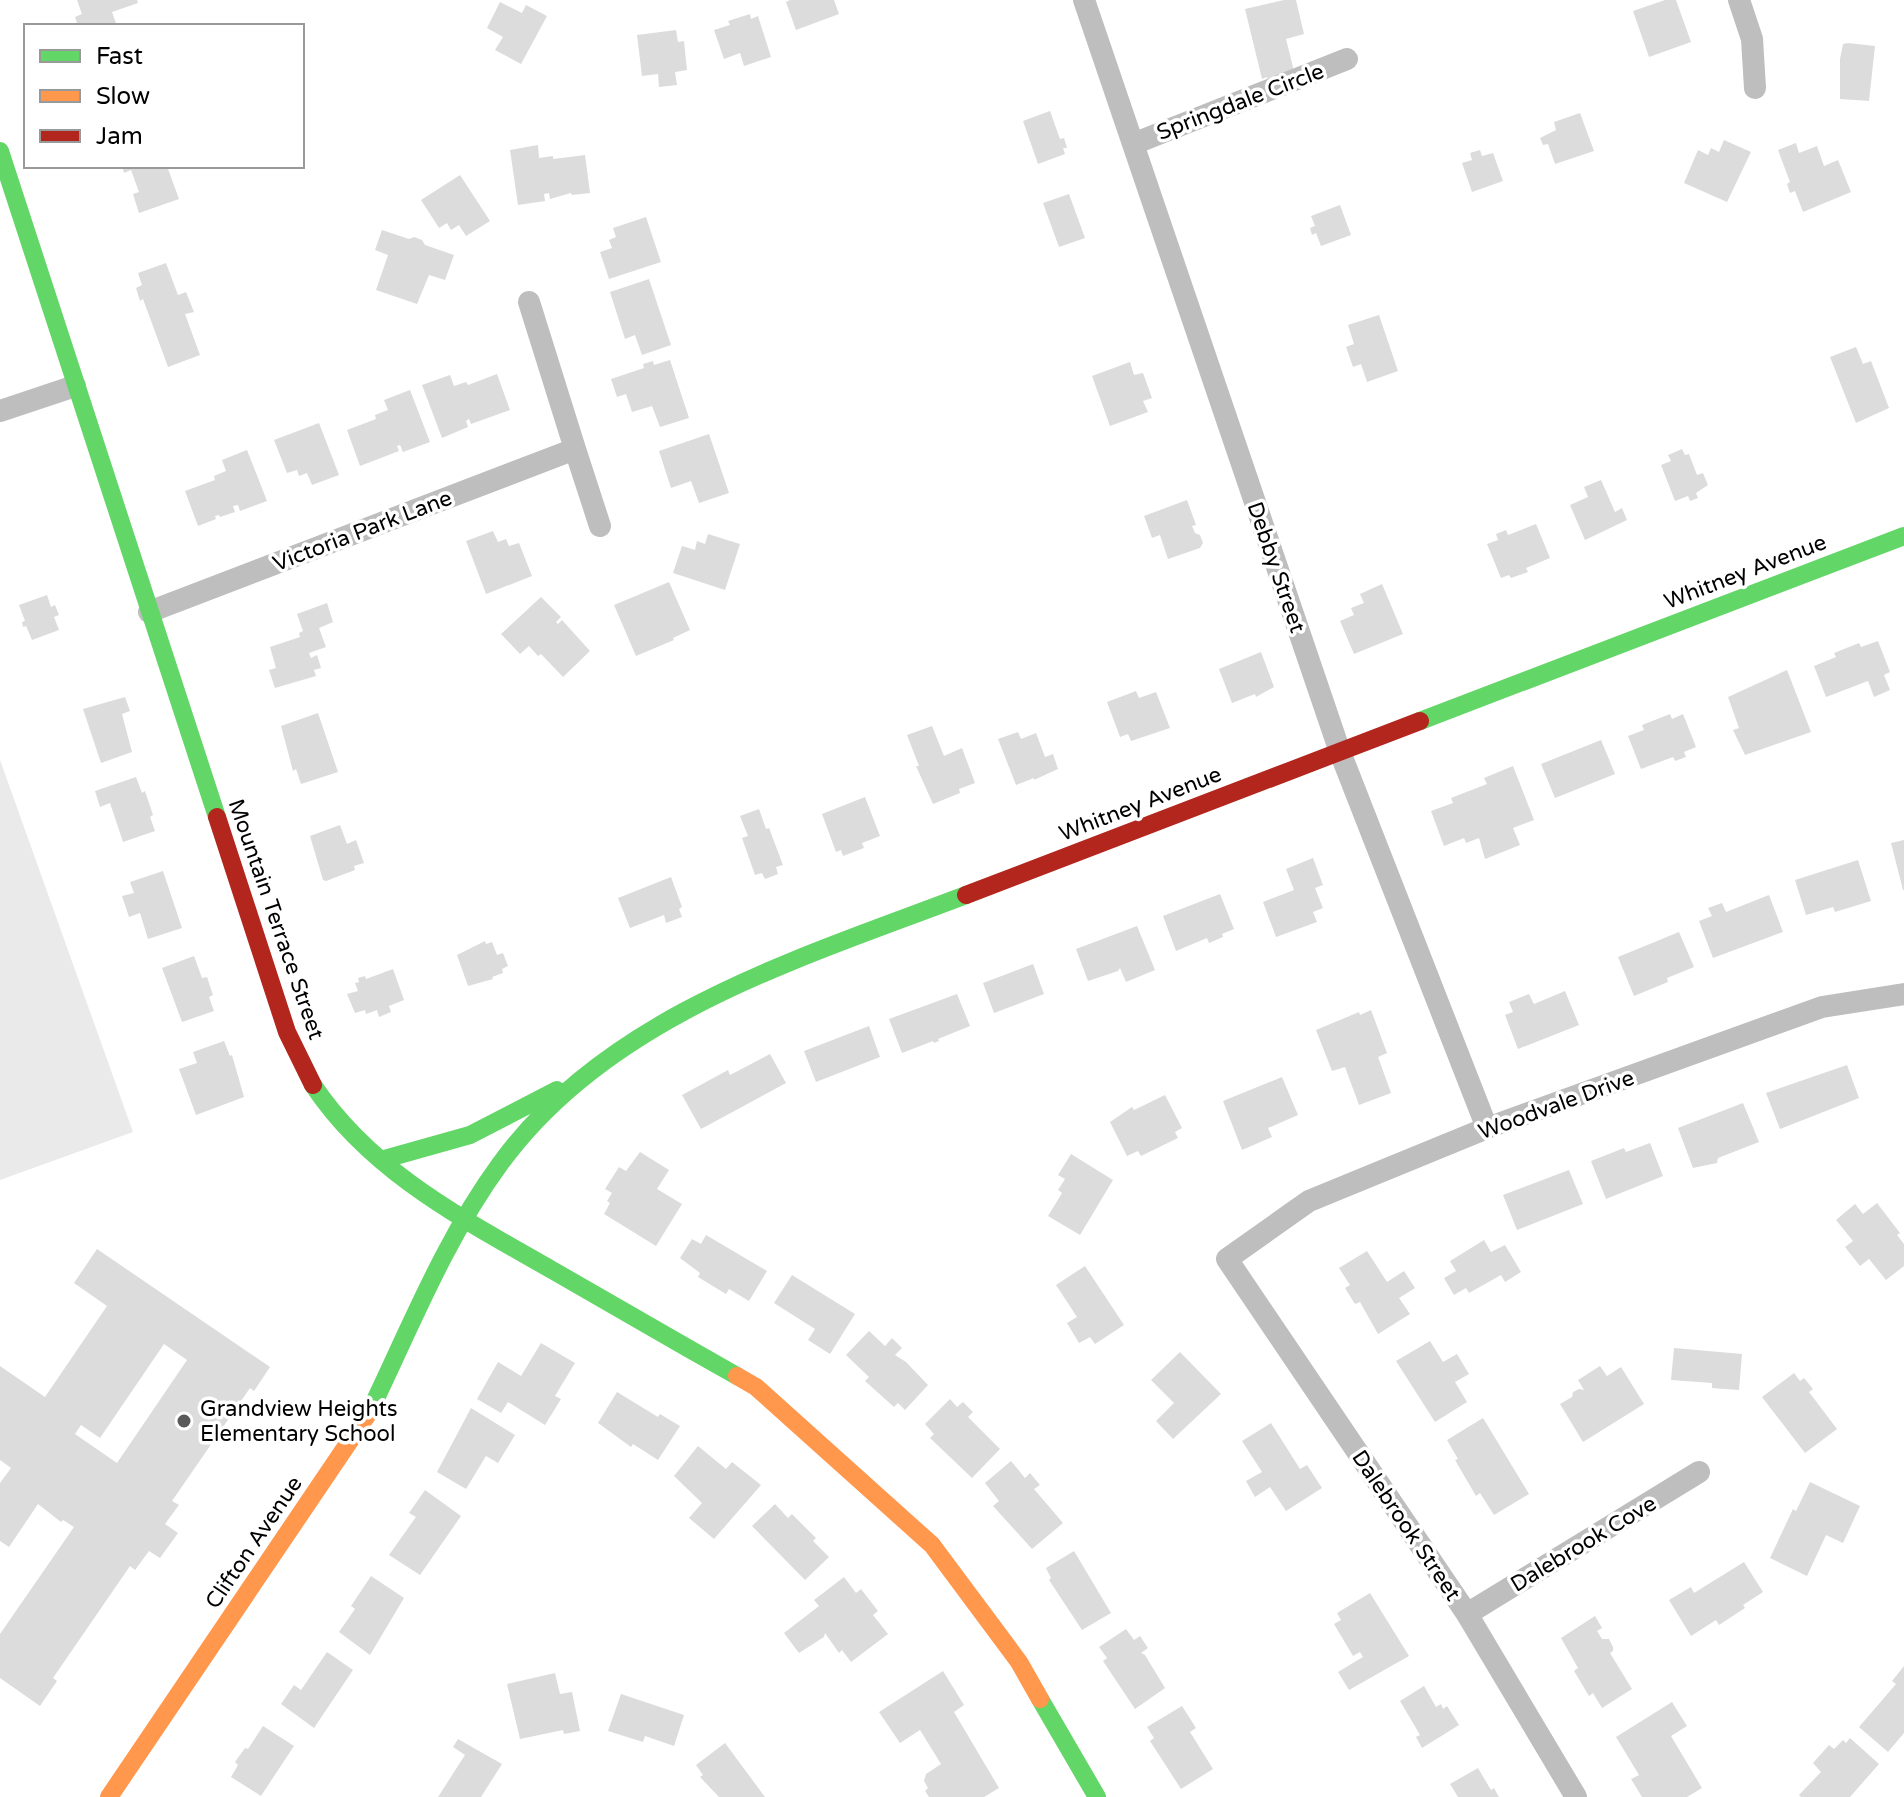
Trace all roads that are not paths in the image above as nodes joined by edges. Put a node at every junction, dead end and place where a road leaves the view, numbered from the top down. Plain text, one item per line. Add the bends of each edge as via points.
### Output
1 (1084, 0) edge
2 (1739, 0) edge
3 (1347, 59) dead end
4 (1755, 88) dead end
5 (1133, 144) junction
6 (0, 151) edge
7 (529, 302) dead end
8 (75, 386) junction
9 (0, 411) edge
10 (575, 449) junction
11 (600, 526) dead end
12 (1904, 536) edge
13 (149, 612) junction
14 (1340, 752) junction
15 (1904, 996) edge
16 (587, 1075) junction
17 (1487, 1128) junction
18 (381, 1160) junction
19 (463, 1219) junction
20 (1227, 1259) joint
21 (1699, 1472) dead end
22 (1467, 1614) junction
23 (109, 1797) edge
24 (1097, 1797) edge
25 (1576, 1797) edge

1 - 5 street, Debby Street
2 - 4 street via 1752,39
3 - 5 street, Springdale Circle
5 - 14 street, Debby Street
6 - 8 main road, Mountain Terrace Street
7 - 10 street
8 - 9 street
8 - 13 main road, Mountain Terrace Street
10 - 11 street
10 - 13 street, Victoria Park Lane
12 - 14 main road, Whitney Avenue
13 - 18 main road, Mountain Terrace Street via 287,1032 314,1087 354,1138
14 - 16 main road, Whitney Avenue via 800,958 700,1001
14 - 17 street, Debby Street
15 - 17 street, Woodvale Drive via 1822,1007
16 - 18 main road via 470,1135
16 - 19 main road, Whitney Avenue via 501,1162
17 - 20 street, Woodvale Drive via 1309,1201
18 - 19 main road, Mountain Terrace Street
19 - 23 main road, Clifton Avenue via 368,1415
19 - 24 main road, Mountain Terrace Street via 756,1387 932,1545 1019,1662
20 - 22 street, Dalebrook Street
21 - 22 street, Dalebrook Cove
22 - 25 street, Dalebrook Street

